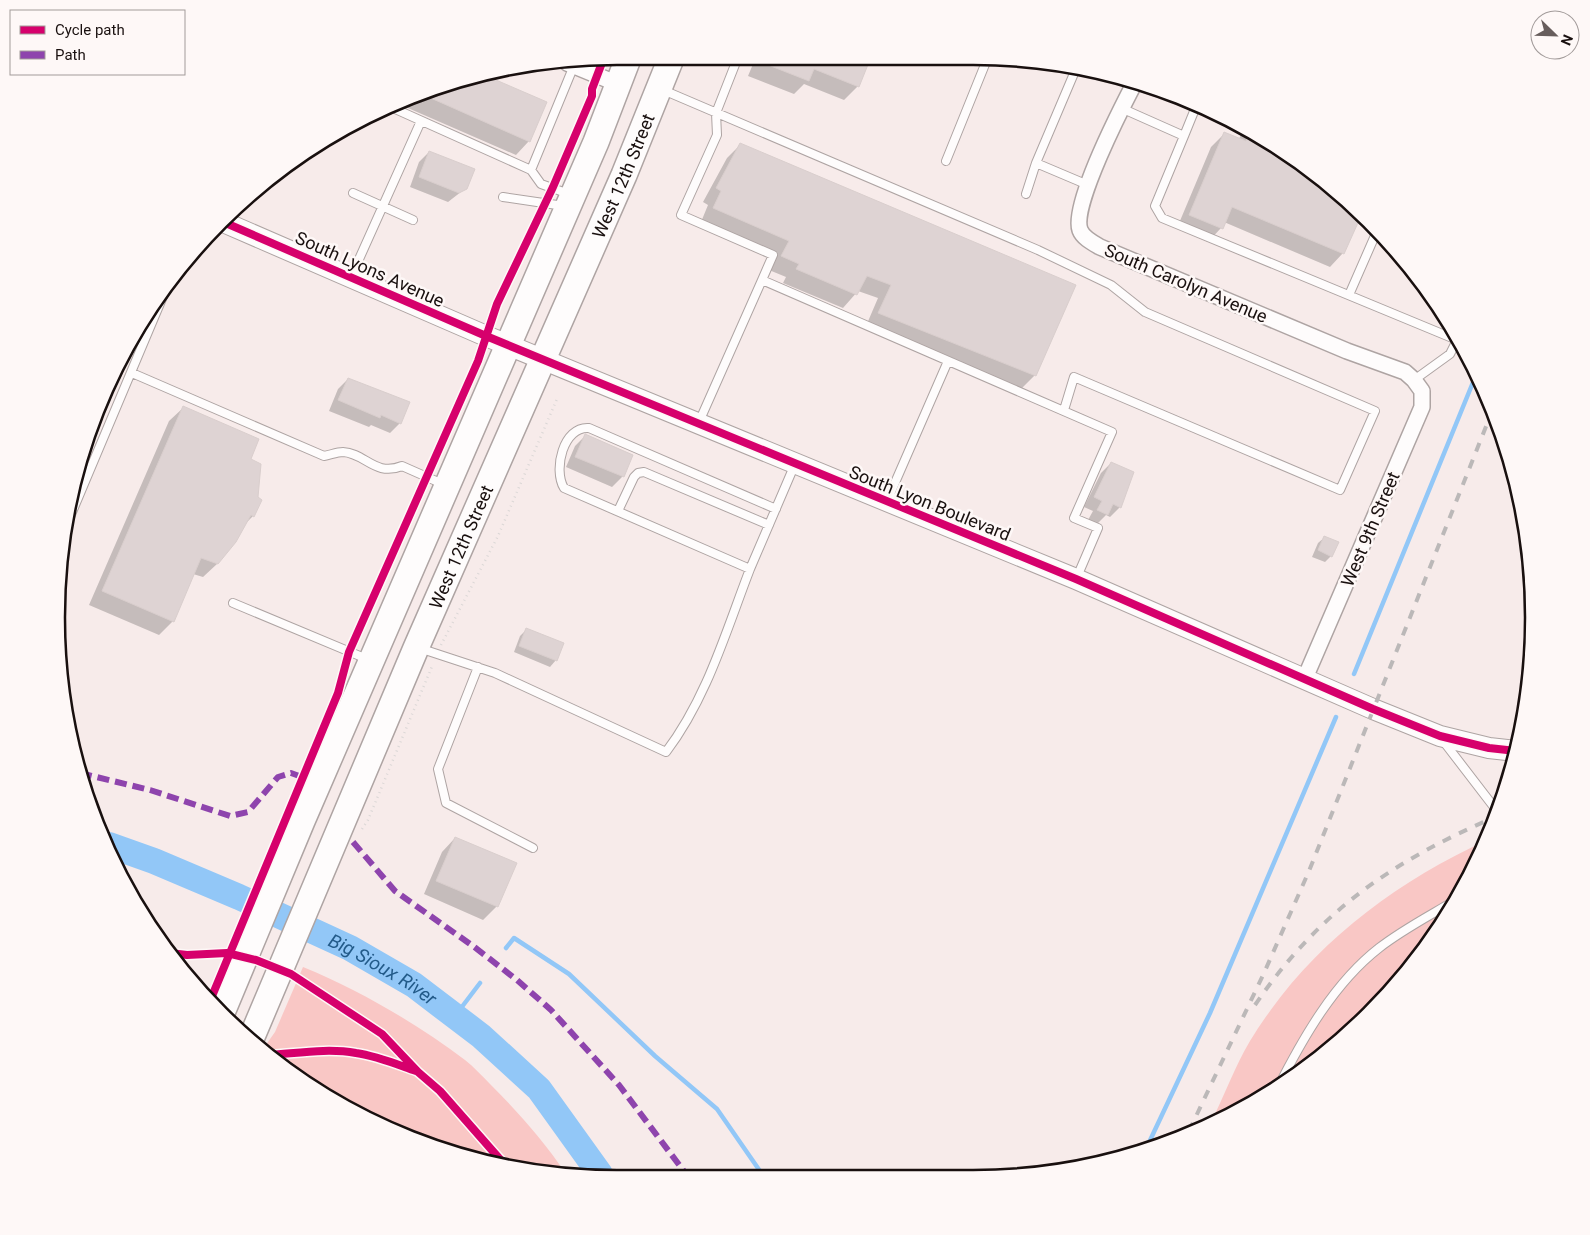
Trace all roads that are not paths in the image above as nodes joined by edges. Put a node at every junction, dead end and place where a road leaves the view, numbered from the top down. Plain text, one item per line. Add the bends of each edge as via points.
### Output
1 (625, 65) edge
2 (668, 65) edge
3 (735, 65) edge
4 (985, 65) edge
5 (577, 66) edge
6 (571, 67) edge
7 (1073, 75) edge
8 (618, 84) junction
9 (659, 88) junction
10 (1131, 89) edge
11 (1121, 108) junction
12 (398, 110) edge
13 (1194, 112) edge
14 (716, 113) junction
15 (421, 121) junction
16 (1184, 136) junction
17 (946, 161) dead end
18 (1036, 163) junction
19 (531, 170) junction
20 (1088, 185) junction
21 (352, 193) dead end
22 (1026, 194) dead end
23 (503, 197) dead end
24 (570, 201) junction
25 (383, 206) junction
26 (413, 220) dead end
27 (229, 225) edge
28 (1374, 238) edge
29 (351, 277) junction
30 (762, 280) junction
31 (1349, 295) junction
32 (156, 315) edge
33 (1448, 337) edge
34 (508, 345) junction
35 (1454, 346) edge
36 (543, 360) junction
37 (948, 361) junction
38 (132, 373) junction
39 (1414, 380) junction
40 (1064, 410) junction
41 (698, 424) junction
42 (795, 464) junction
43 (446, 485) junction
44 (79, 495) edge
45 (887, 502) junction
46 (776, 509) junction
47 (618, 511) junction
48 (769, 525) junction
49 (750, 569) junction
50 (1076, 579) junction
51 (233, 603) dead end
52 (427, 651) junction
53 (371, 661) junction
54 (478, 667) junction
55 (1305, 678) junction
56 (1440, 736) junction
57 (1508, 749) edge
58 (1492, 805) edge
59 (533, 848) dead end
60 (1442, 909) edge
61 (225, 1005) edge
62 (253, 1034) edge
63 (1285, 1072) edge

1 - 8 main road, West 12th Street
2 - 9 main road, West 12th Street
3 - 14 lane
4 - 17 lane
5 - 8 street
6 - 19 lane
7 - 18 lane
8 - 24 main road, West 12th Street
9 - 14 lane
9 - 36 main road, West 12th Street
10 - 11 street, South Carolyn Avenue
11 - 16 lane
11 - 20 street, South Carolyn Avenue
12 - 15 lane
13 - 16 lane
14 - 30 lane via 717,134 681,216 772,255
14 - 40 lane via 1038,250 1111,285 1145,312 1374,411 1340,490 1074,377
15 - 19 lane
15 - 25 lane
16 - 31 lane via 1155,206 1162,218
18 - 20 lane
18 - 22 lane
19 - 24 lane via 540,184
20 - 39 street, South Carolyn Avenue via 1080,229 1100,248 1347,351 1394,367
21 - 25 lane
23 - 24 lane
24 - 34 main road, West 12th Street
25 - 26 lane
25 - 29 lane
27 - 29 street, South Lyons Avenue
28 - 31 lane
29 - 34 street, South Lyons Avenue
30 - 37 lane
30 - 41 lane
31 - 33 lane
32 - 38 lane
34 - 36 street, South Lyons Avenue
34 - 43 main road, West 12th Street
35 - 39 lane via 1450,354
36 - 41 street, South Lyon Boulevard
36 - 52 main road, West 12th Street
37 - 40 lane
37 - 45 lane
38 - 43 lane via 324,456 344,452 384,469 402,466
38 - 44 lane
39 - 55 street, West 9th Street via 1422,391 1422,408
40 - 50 lane via 1112,432 1074,518 1098,528
41 - 42 street, South Lyon Boulevard
42 - 45 street, South Lyon Boulevard
42 - 46 lane
43 - 53 main road, West 12th Street
45 - 50 street, South Lyon Boulevard
46 - 47 lane via 581,427 567,442 558,466 559,480 564,488
46 - 48 lane
47 - 48 lane via 634,477 638,472 644,472
47 - 49 lane
48 - 49 lane
49 - 54 lane via 707,680 684,727 666,752
50 - 55 street, South Lyon Boulevard
51 - 53 lane
52 - 54 lane
52 - 62 main road, West 12th Street via 347,836
53 - 61 main road, West 12th Street
54 - 59 lane via 438,769 446,803
55 - 56 street, South Lyon Boulevard
56 - 57 street, South Lyon Boulevard
56 - 58 lane
60 - 63 lane via 1378,948 1345,982

